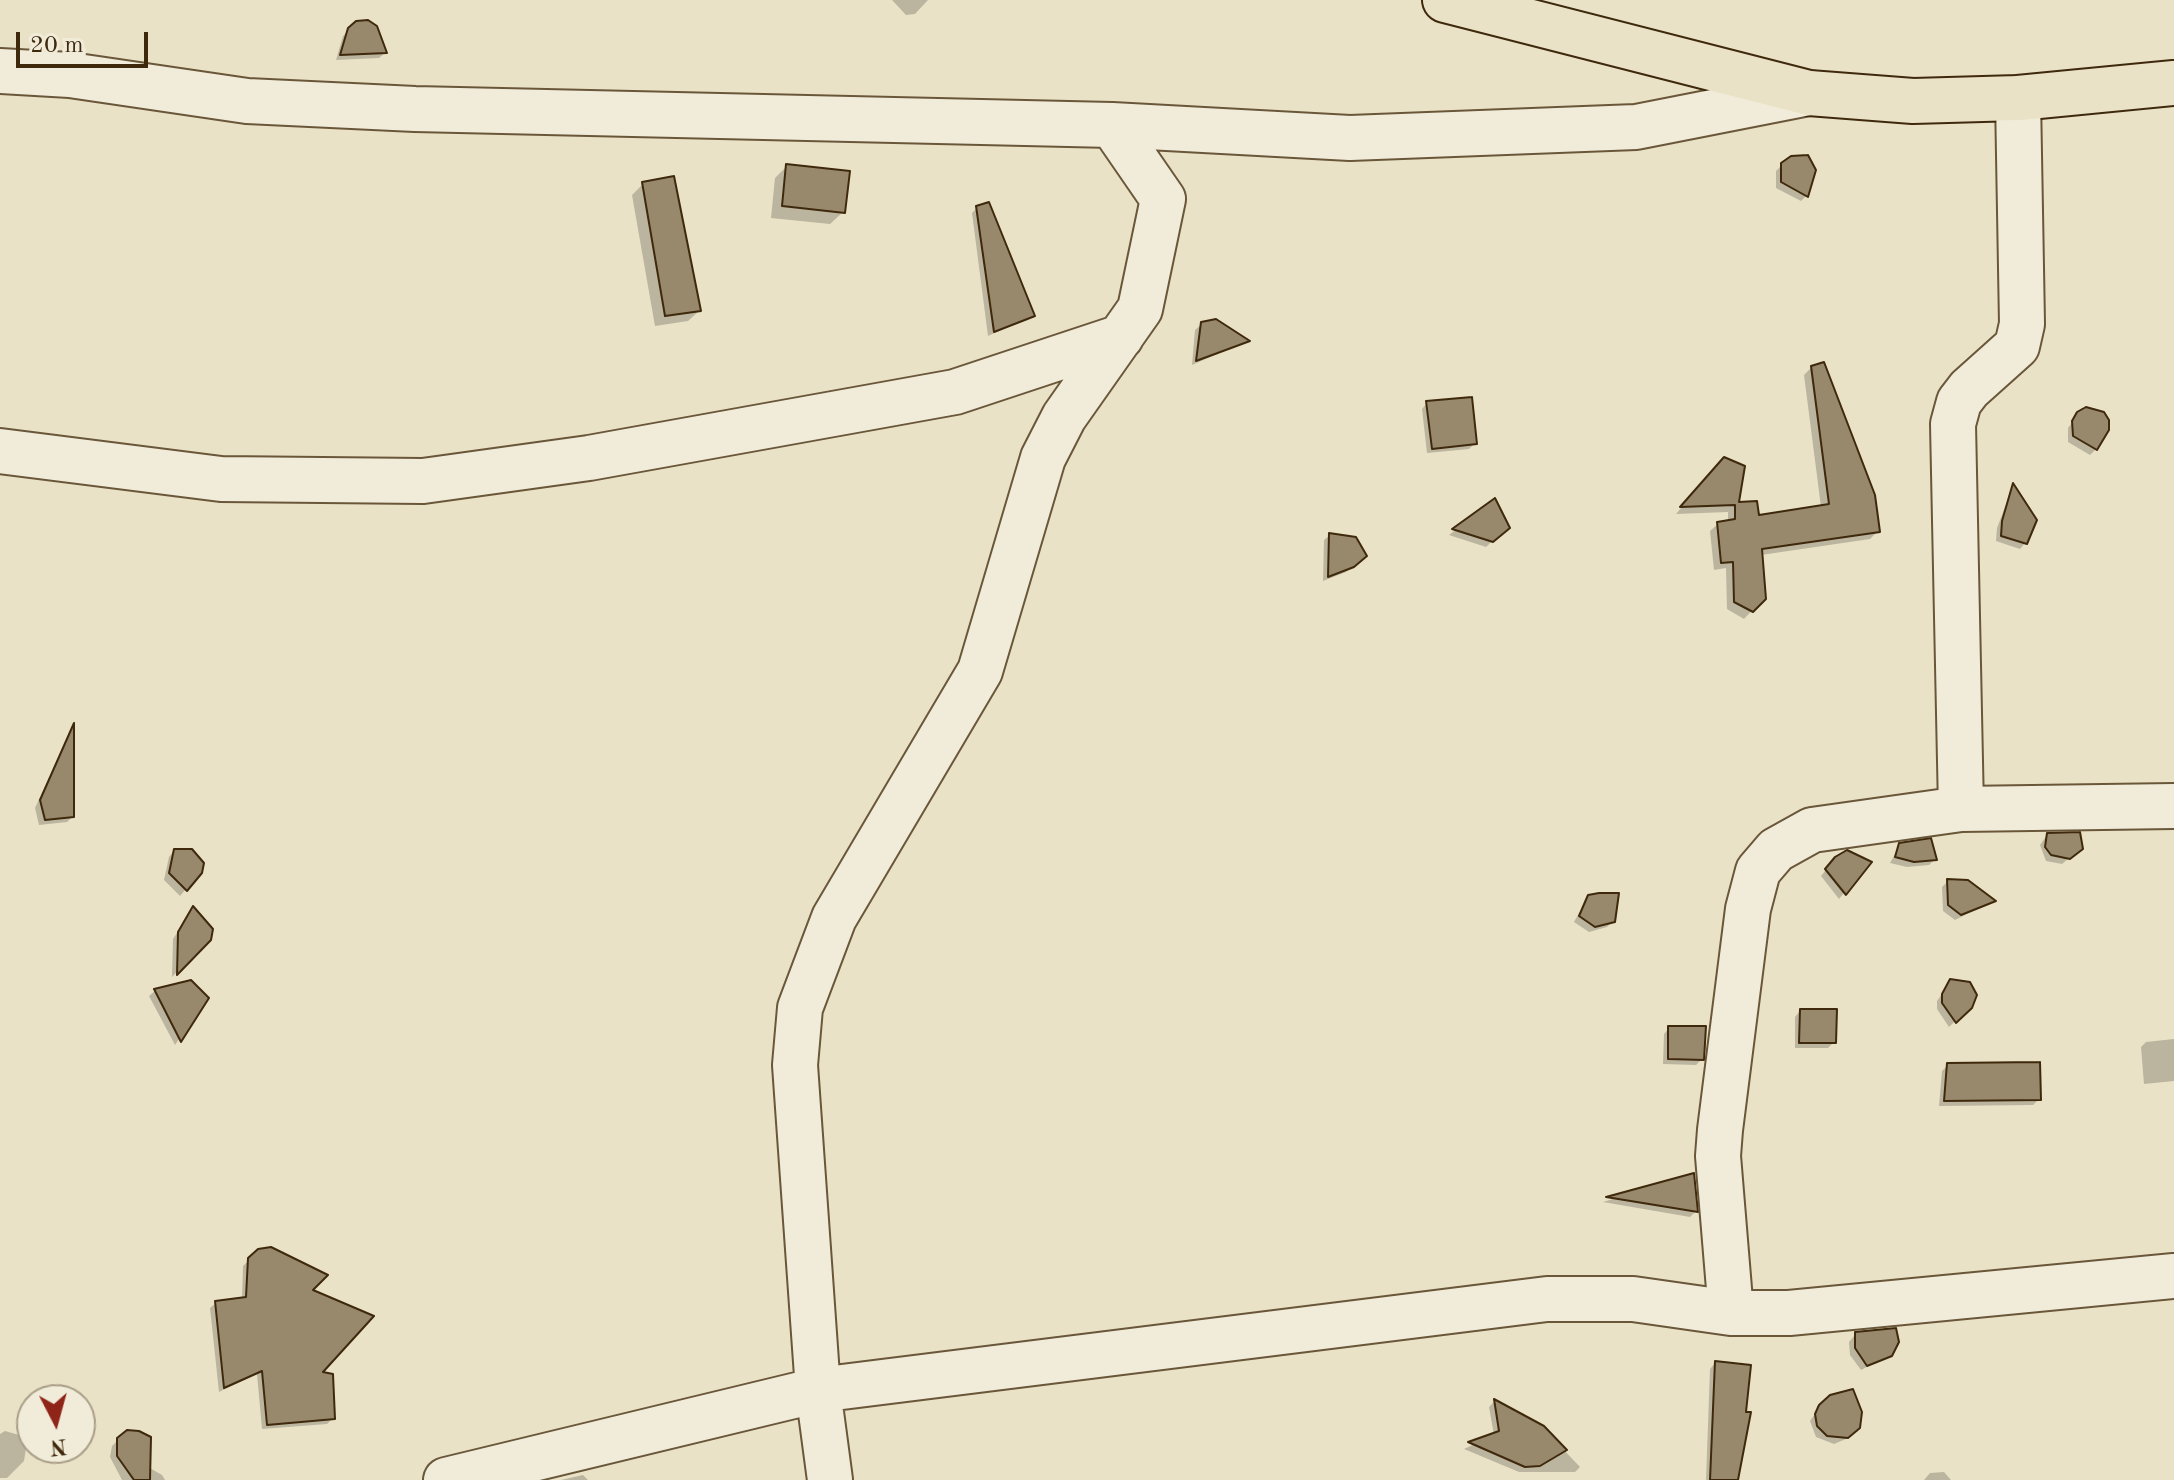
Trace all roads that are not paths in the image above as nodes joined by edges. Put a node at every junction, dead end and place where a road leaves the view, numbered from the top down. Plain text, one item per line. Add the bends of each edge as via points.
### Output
1 (1445, 0) edge
2 (0, 71) edge
3 (2174, 83) edge
4 (1809, 93) junction
5 (2018, 98) junction
6 (1112, 125) junction
7 (1121, 337) junction
8 (0, 451) edge
9 (2174, 806) edge
10 (1961, 809) junction
11 (2174, 1276) edge
12 (1731, 1313) junction
13 (818, 1390) junction
14 (446, 1480) edge
15 (830, 1480) edge

1 - 4 main road
2 - 6 street via 277,102 415,109
3 - 5 main road
4 - 5 main road via 1913,101
4 - 6 street via 1636,127 1350,138
5 - 10 street via 2020,335 2017,346 1959,402 1953,424
6 - 7 street via 1163,199 1140,309
7 - 8 street via 955,392 589,458 423,481 221,479
7 - 13 street via 1064,417 1043,458 980,671 834,918 800,1008 795,1065
9 - 10 street
10 - 12 street via 1812,830 1776,850 1758,871 1734,1010 1718,1156
11 - 12 street via 1789,1313
12 - 13 street via 1633,1299 1547,1299
13 - 14 street
13 - 15 street

